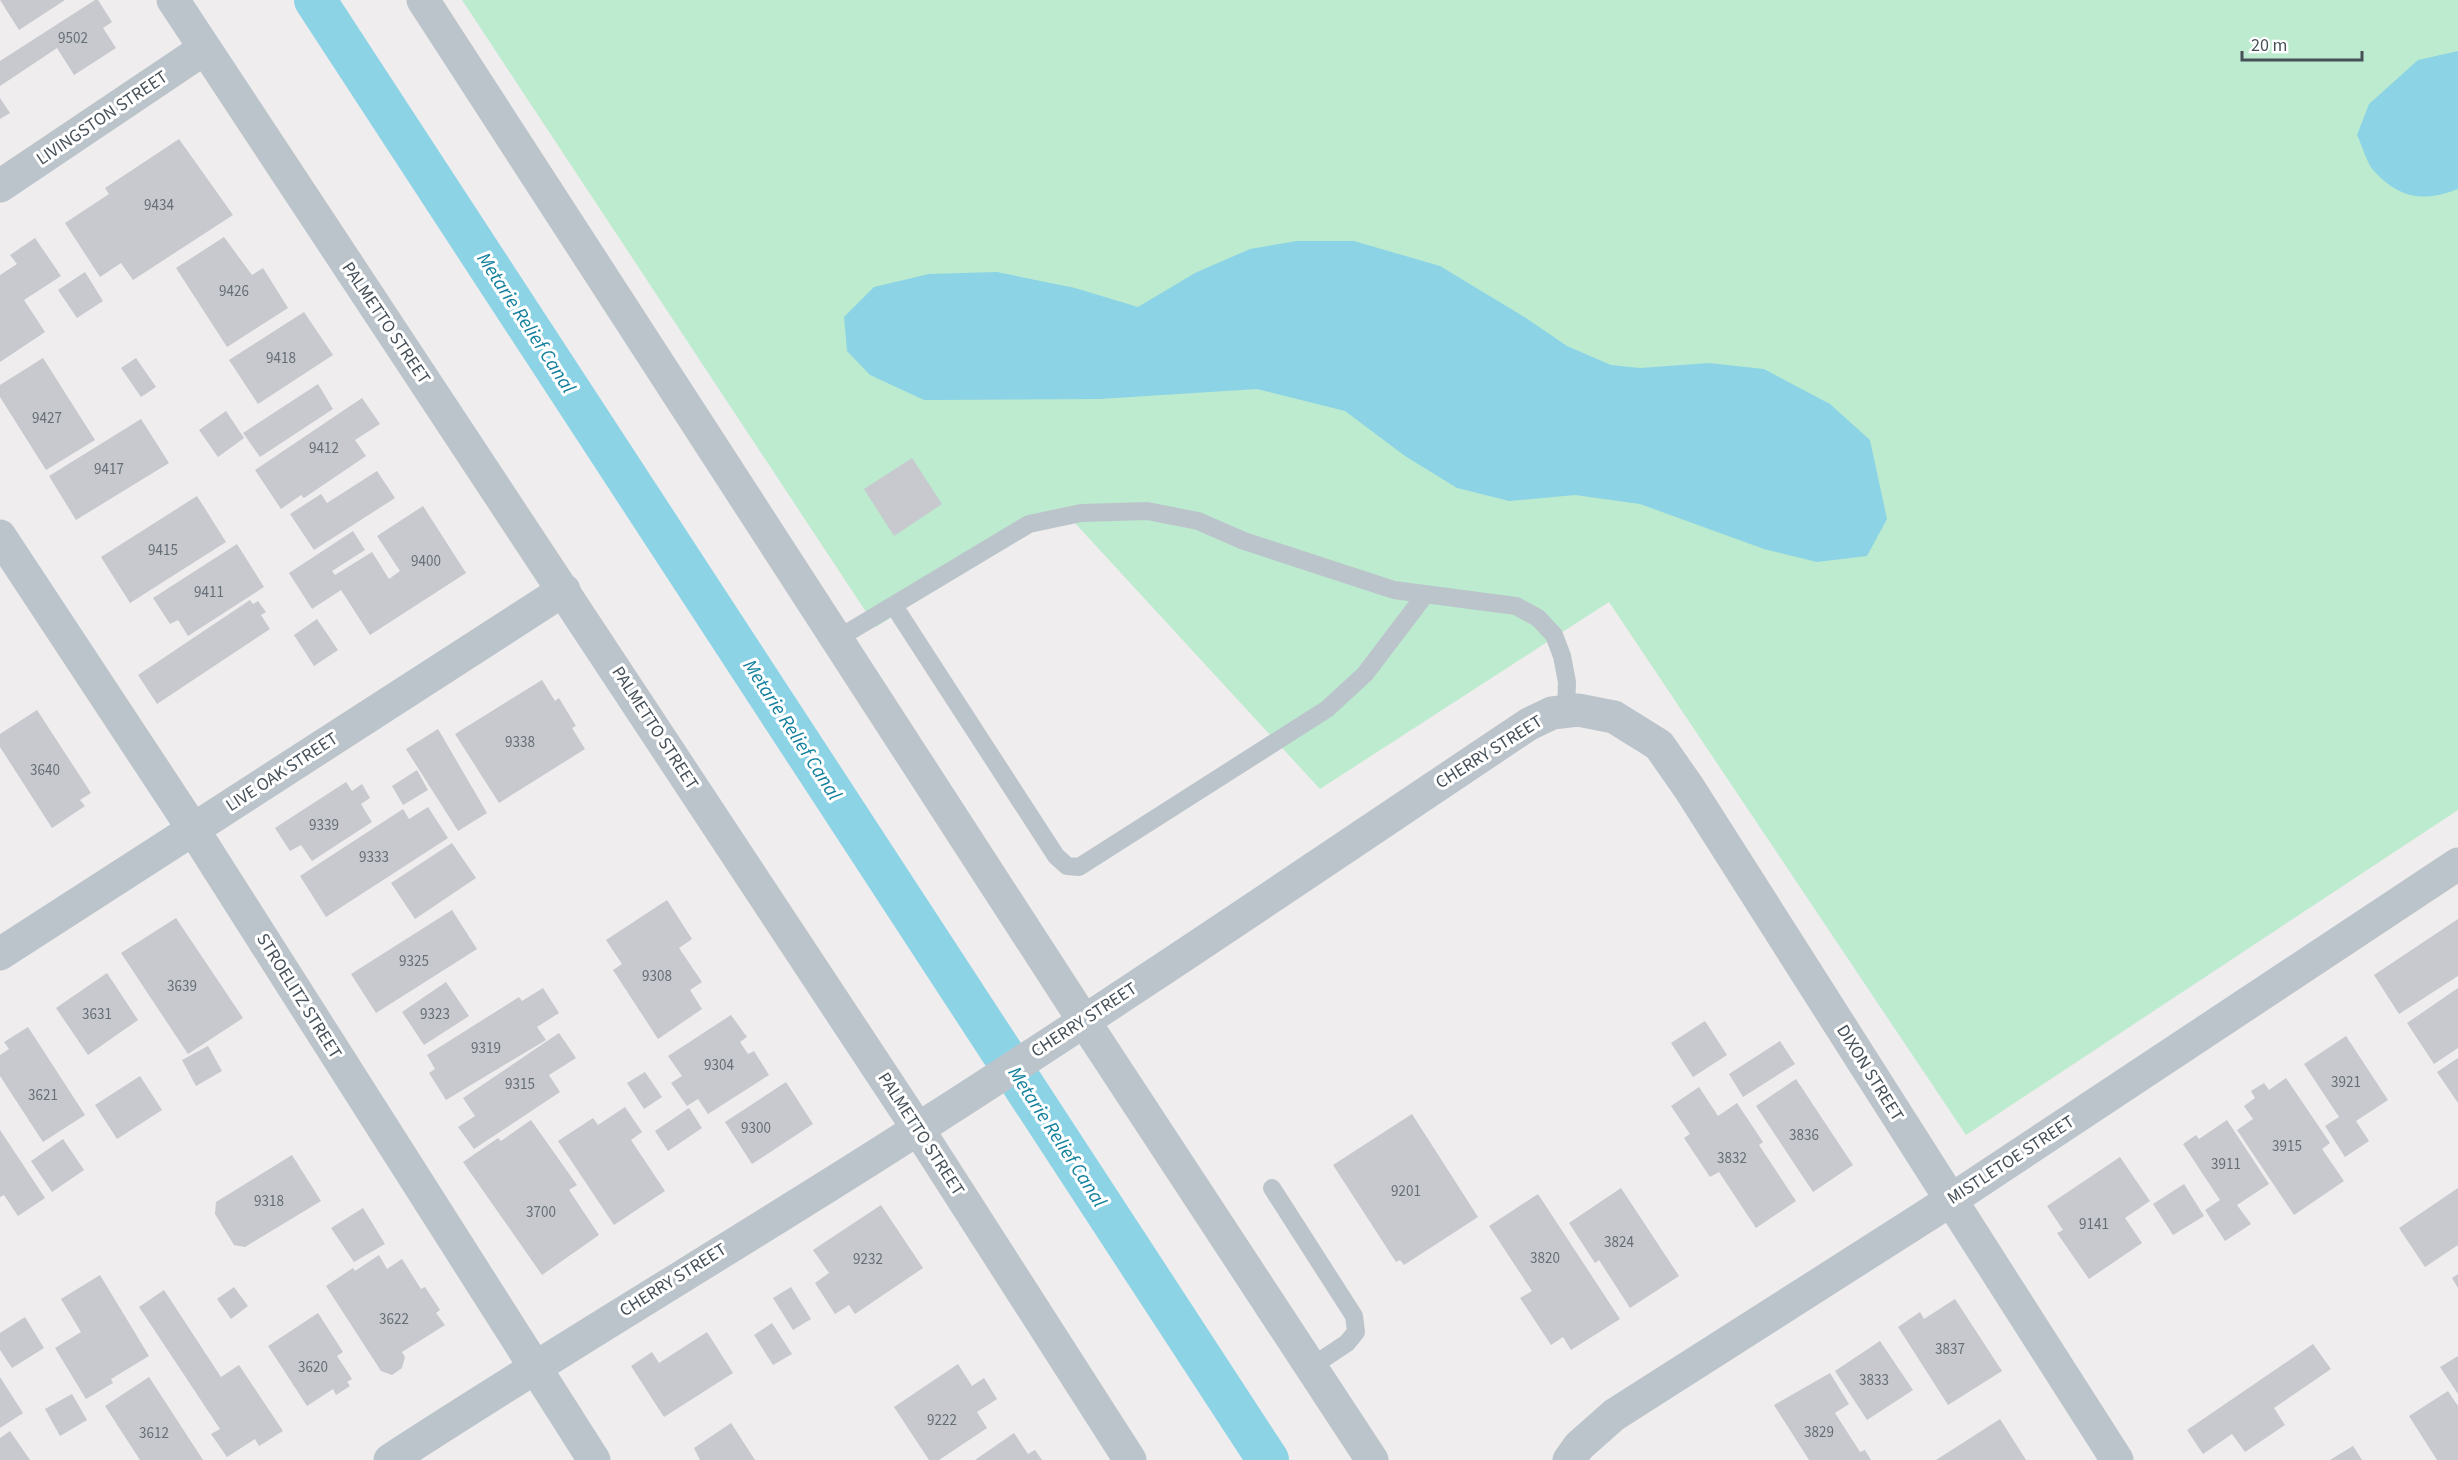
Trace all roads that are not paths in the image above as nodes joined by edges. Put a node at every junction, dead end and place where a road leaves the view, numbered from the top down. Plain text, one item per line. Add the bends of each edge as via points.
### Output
1 (172, 0) edge
2 (423, 0) edge
3 (204, 49) junction
4 (0, 186) edge
5 (0, 536) edge
6 (564, 590) junction
7 (1425, 595) junction
8 (894, 606) junction
9 (837, 639) junction
10 (1566, 711) junction
11 (1598, 712) joint
12 (193, 829) junction
13 (2458, 864) edge
14 (0, 954) edge
15 (1071, 1030) junction
16 (929, 1122) junction
17 (1272, 1188) dead end
18 (1951, 1200) junction
19 (534, 1366) junction
20 (1311, 1367) junction
21 (390, 1460) edge
22 (594, 1460) edge
23 (1130, 1460) edge
24 (1372, 1460) edge
25 (1569, 1460) edge
26 (2117, 1460) edge

1 - 3 street, PALMETTO STREET
2 - 9 street
3 - 4 street, LIVINGSTON STREET
3 - 6 street, PALMETTO STREET
5 - 12 street, STROELITZ STREET
6 - 12 street, LIVE OAK STREET
6 - 16 street, PALMETTO STREET
7 - 8 lane via 1394,590 1311,563 1198,521 1147,511 1081,513 1029,524
7 - 8 lane via 1365,674 1327,709 1079,867 1066,866 1056,856
7 - 10 lane via 1516,606 1538,618 1554,635 1562,656 1567,682
8 - 9 lane
9 - 15 street
10 - 11 street, CHERRY STREET
10 - 15 street, CHERRY STREET via 1529,724
11 - 18 street, DIXON STREET via 1625,721 1659,745
12 - 14 street, LIVE OAK STREET
12 - 19 street, STROELITZ STREET
13 - 18 street, MISTLETOE STREET
15 - 16 street, CHERRY STREET
15 - 20 street
16 - 19 street, CHERRY STREET
16 - 23 street, PALMETTO STREET
17 - 20 lane via 1354,1317 1356,1332 1347,1343
18 - 25 street, MISTLETOE STREET via 1614,1415
18 - 26 street, DIXON STREET
19 - 21 street, CHERRY STREET
19 - 22 street, STROELITZ STREET
20 - 24 street

